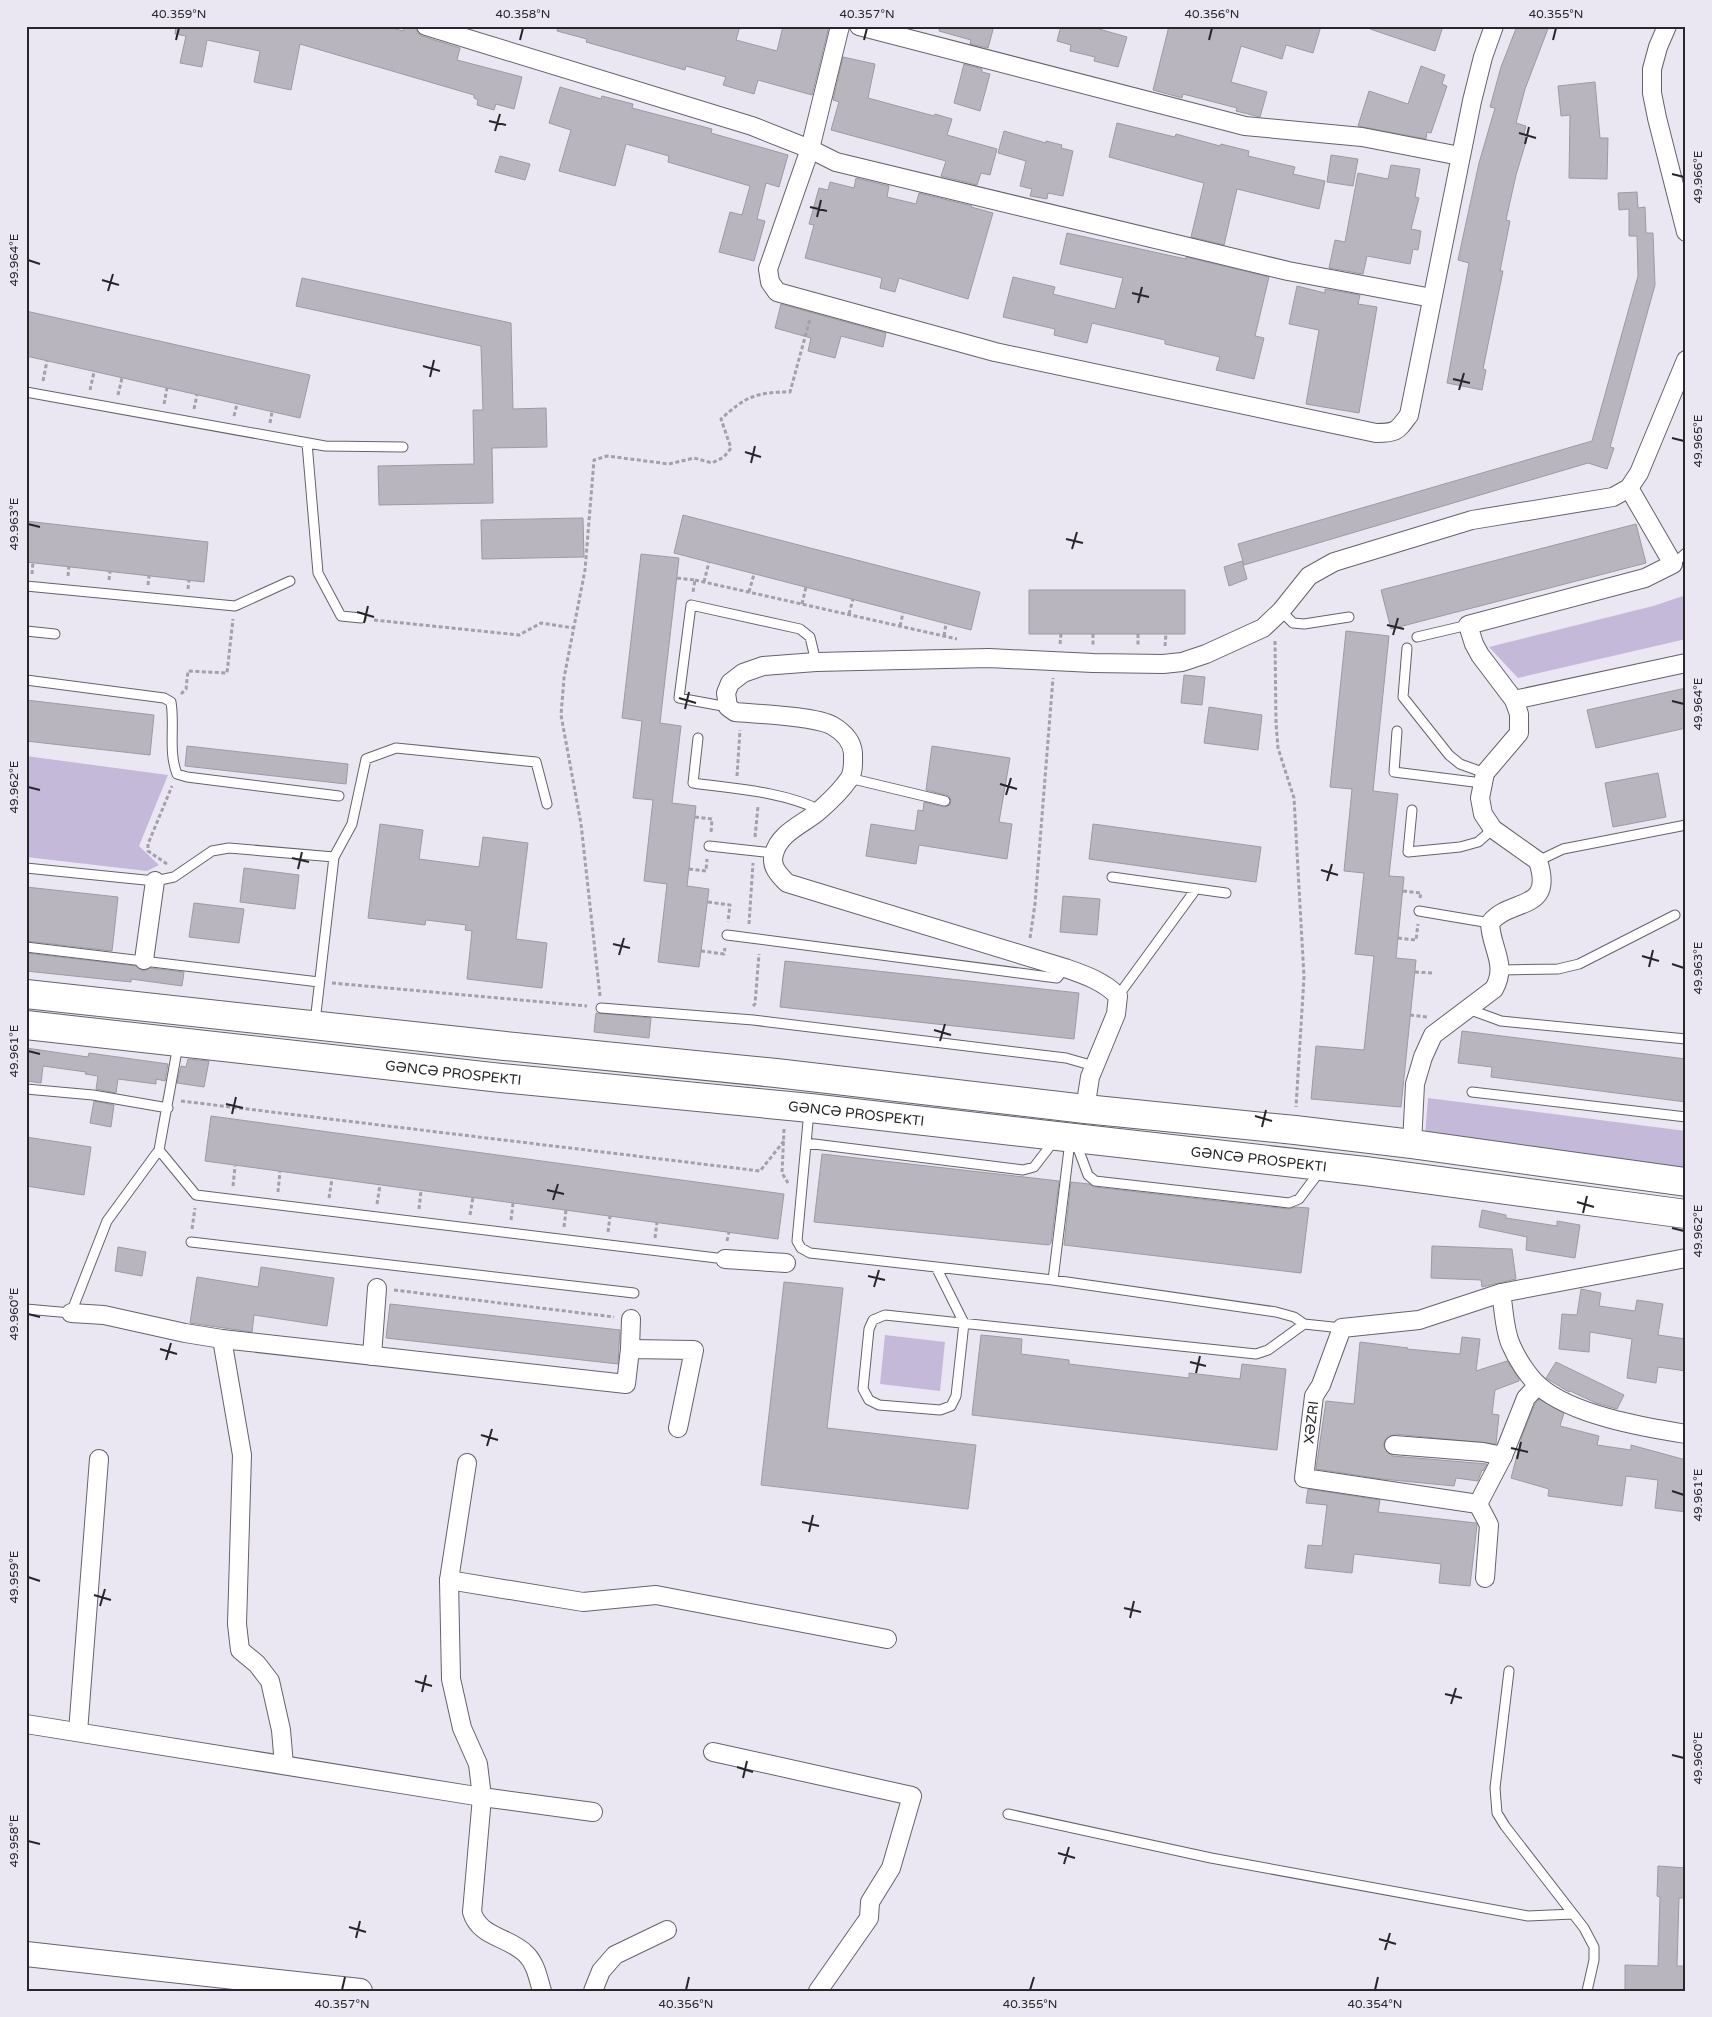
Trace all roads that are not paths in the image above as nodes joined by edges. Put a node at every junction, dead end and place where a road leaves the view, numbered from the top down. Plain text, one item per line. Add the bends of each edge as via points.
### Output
1 (426, 26) edge
2 (840, 26) edge
3 (859, 26) edge
4 (1494, 26) edge
5 (1667, 26) edge
6 (810, 149) junction
7 (1460, 156) junction
8 (1686, 232) edge
9 (1432, 298) junction
10 (1686, 360) edge
11 (26, 392) edge
12 (307, 443) junction
13 (403, 447) dead end
14 (1629, 488) junction
15 (1679, 559) edge
16 (290, 581) dead end
17 (26, 586) edge
18 (1278, 614) junction
19 (1349, 617) dead end
20 (361, 618) road end
21 (1468, 625) junction
22 (26, 631) edge
23 (55, 634) dead end
24 (1418, 638) dead end
25 (1407, 648) dead end
26 (816, 662) junction
27 (1686, 663) edge
28 (26, 680) edge
29 (1514, 700) junction
30 (734, 710) junction
31 (1397, 731) dead end
32 (698, 738) dead end
33 (850, 778) junction
34 (1484, 778) junction
35 (339, 796) dead end
36 (945, 801) dead end
37 (546, 804) dead end
38 (820, 810) junction
39 (1412, 810) dead end
40 (1686, 825) edge
41 (1492, 829) junction
42 (709, 846) dead end
43 (774, 854) junction
44 (334, 856) junction
45 (1538, 860) junction
46 (26, 868) edge
47 (1112, 877) dead end
48 (155, 881) junction
49 (1196, 889) junction
50 (1226, 893) dead end
51 (1419, 911) dead end
52 (1675, 915) dead end
53 (1490, 923) junction
54 (727, 935) dead end
55 (26, 947) edge
56 (144, 960) junction
57 (1065, 968) junction
58 (1501, 970) junction
59 (318, 982) junction
60 (26, 994) edge
61 (1118, 996) junction
62 (602, 1008) road end
63 (1468, 1009) junction
64 (315, 1024) junction
65 (26, 1025) edge
66 (1686, 1039) edge
67 (178, 1042) junction
68 (1094, 1066) junction
69 (776, 1073) junction
70 (26, 1089) edge
71 (1472, 1092) dead end
72 (168, 1104) junction
73 (772, 1104) junction
74 (810, 1108) junction
75 (1085, 1109) junction
76 (1686, 1117) edge
77 (1067, 1138) junction
78 (806, 1143) junction
79 (1412, 1144) junction
80 (159, 1150) junction
81 (1323, 1167) junction
82 (1602, 1171) junction
83 (1686, 1182) edge
84 (1597, 1203) junction
85 (1686, 1214) edge
86 (191, 1242) road end
87 (1686, 1258) edge
88 (725, 1259) joint
89 (786, 1263) dead end
90 (936, 1267) junction
91 (1053, 1280) junction
92 (377, 1288) road end
93 (634, 1293) dead end
94 (1501, 1293) junction
95 (26, 1309) edge
96 (71, 1313) junction
97 (631, 1319) road end
98 (964, 1323) junction
99 (1304, 1324) junction
100 (1342, 1328) junction
101 (222, 1339) junction
102 (630, 1349) junction
103 (372, 1356) junction
104 (1538, 1385) junction
105 (678, 1428) dead end
106 (1686, 1434) edge
107 (1394, 1445) dead end
108 (1503, 1456) junction
109 (99, 1459) dead end
110 (467, 1463) dead end
111 (1478, 1504) junction
112 (1485, 1578) dead end
113 (449, 1580) junction
114 (887, 1639) dead end
115 (1509, 1670) dead end
116 (26, 1724) edge
117 (78, 1732) junction
118 (713, 1752) dead end
119 (284, 1765) junction
120 (482, 1797) junction
121 (593, 1812) dead end
122 (1008, 1814) dead end
123 (1573, 1914) junction
124 (666, 1930) dead end
125 (26, 1954) edge
126 (360, 1991) edge
127 (542, 1991) edge
128 (593, 1991) edge
129 (818, 1991) edge
130 (1588, 1991) edge

1 - 6 street via 752,126
2 - 6 street
3 - 7 street via 1245,126 1362,137
4 - 7 street via 1476,83
5 - 8 street via 1652,69 1652,93
6 - 9 street via 845,165 1288,271
6 - 9 street via 768,269 770,282 778,292 995,352 1376,433 1392,433 1409,415
7 - 9 street
10 - 14 street via 1639,473
11 - 12 lane
12 - 13 lane
12 - 20 lane via 318,573 341,616
14 - 15 street
14 - 18 street via 1613,497 1472,520 1334,562 1309,576
15 - 21 street via 1645,578
16 - 17 lane via 235,606
18 - 19 lane via 1293,623 1304,624
18 - 26 street via 1263,628 1242,639 1182,662 1146,664 989,658
21 - 24 lane
21 - 29 street via 1480,656
22 - 23 lane
25 - 34 lane via 1403,697 1449,755
26 - 30 street via 763,666 743,673 730,683 726,693
26 - 30 lane via 810,637 800,628 691,605 679,698
27 - 29 street
28 - 35 lane via 164,698 171,702 172,760 177,774 187,778
29 - 34 street via 1520,714 1519,733
30 - 33 street via 833,726 846,736 852,746 854,764
31 - 34 lane via 1394,772
32 - 38 lane via 693,783 760,793 802,802
33 - 36 lane
33 - 38 street
34 - 41 street via 1480,798 1483,814
37 - 44 lane via 536,762 396,748 366,759 352,824
38 - 43 street via 779,842
39 - 41 lane via 1408,852 1460,847 1478,842
40 - 45 lane via 1563,849
41 - 45 street
42 - 43 lane
43 - 57 street via 773,863 787,883
44 - 48 lane via 228,848 212,851 174,876
44 - 59 lane
45 - 53 street via 1543,880 1539,892 1527,903 1495,916
46 - 48 lane
47 - 49 lane
48 - 56 street
49 - 50 lane
49 - 61 lane
51 - 53 lane
52 - 58 lane via 1579,964 1558,969
53 - 58 street
54 - 57 lane via 1057,978
55 - 56 lane
56 - 59 lane
57 - 61 street via 1097,980
58 - 63 street via 1494,988
59 - 64 lane
60 - 64 main road
61 - 68 street via 1116,1014
62 - 68 lane via 733,1019 1066,1058
63 - 66 lane via 1501,1021
63 - 79 street via 1434,1035 1423,1057 1416,1084
64 - 69 main road
65 - 67 main road, GƏNCƏ PROSPEKTI
67 - 72 lane
67 - 73 main road, GƏNCƏ PROSPEKTI
68 - 75 street
69 - 73 main road
69 - 75 main road
70 - 72 lane
71 - 76 lane
72 - 80 lane
73 - 74 main road, GƏNCƏ PROSPEKTI
74 - 77 main road, GƏNCƏ PROSPEKTI
74 - 78 lane
75 - 79 main road
77 - 78 lane via 1034,1167 1024,1170
77 - 81 main road, GƏNCƏ PROSPEKTI
77 - 81 lane via 1094,1181 1290,1203 1299,1199
77 - 91 lane
78 - 90 lane via 797,1241 801,1248 810,1253
79 - 82 main road
80 - 88 lane via 196,1195
80 - 96 lane via 107,1221
81 - 84 main road, GƏNCƏ PROSPEKTI
82 - 83 main road
82 - 84 main road
84 - 85 main road, GƏNCƏ PROSPEKTI
86 - 93 lane
87 - 94 street
88 - 89 street
90 - 91 lane
90 - 98 lane
91 - 99 lane via 1276,1312
92 - 103 street
94 - 100 street via 1418,1320
94 - 104 street via 1510,1344
95 - 96 lane
96 - 101 street via 104,1315
97 - 102 street
98 - 98 lane via 885,1315 873,1320 869,1329 863,1389 869,1400 879,1405 940,1410 951,1406 956,1396
98 - 99 lane via 1256,1354 1268,1350
99 - 100 lane
100 - 111 street, XƏZRI via 1321,1386 1314,1396 1304,1478
101 - 103 street
101 - 119 street via 242,1455 237,1624 240,1650 270,1681 281,1730
102 - 103 street via 626,1384
102 - 105 street via 694,1350
104 - 106 street via 1570,1404 1619,1422
104 - 108 street via 1526,1398
107 - 108 street
108 - 111 street
109 - 117 street
110 - 113 street
111 - 112 street via 1489,1525
113 - 114 street via 583,1602 656,1595
113 - 120 street via 451,1679 462,1728 478,1764
115 - 123 lane via 1495,1788 1497,1813
116 - 117 street
117 - 119 street
118 - 129 street via 912,1796 891,1868 870,1902 869,1918
119 - 120 street
120 - 121 street
120 - 127 street via 472,1912 474,1921 527,1955 536,1969
122 - 123 lane via 1211,1858 1528,1916
123 - 130 lane via 1594,1947
124 - 128 street via 615,1955 601,1971
125 - 126 main road

